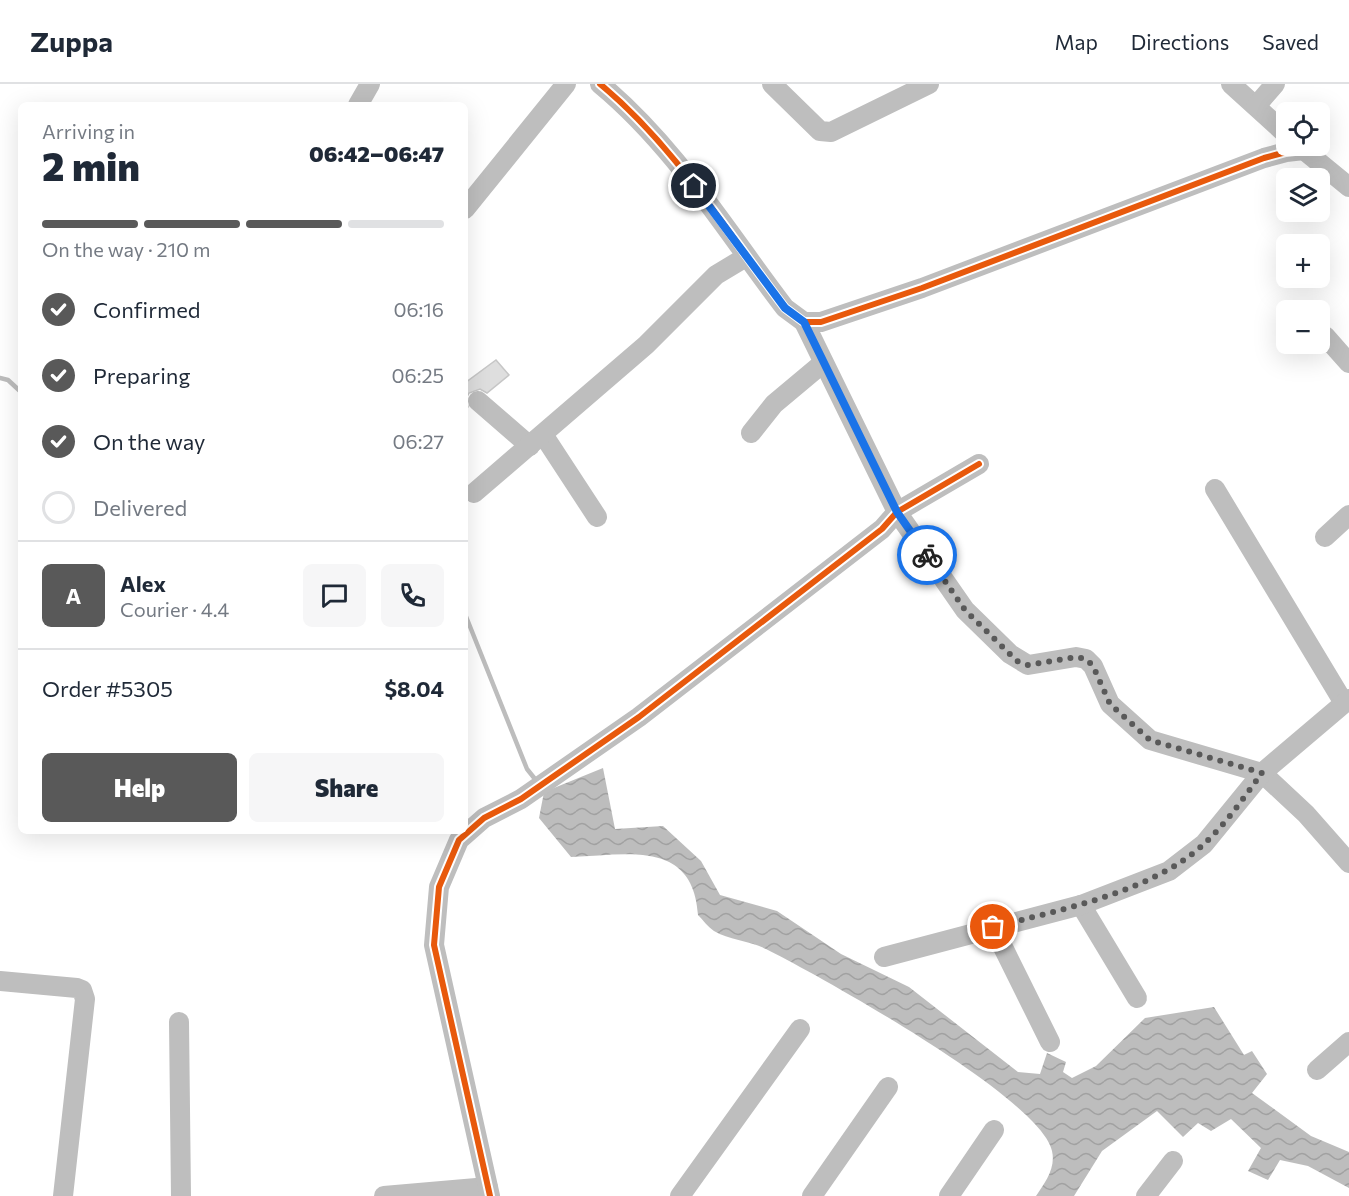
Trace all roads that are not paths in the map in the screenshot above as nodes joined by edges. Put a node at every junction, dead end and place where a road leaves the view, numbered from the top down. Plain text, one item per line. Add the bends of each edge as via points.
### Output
1 (370, 84) edge
2 (566, 84) edge
3 (600, 84) edge
4 (772, 84) edge
5 (929, 84) edge
6 (1232, 84) edge
7 (1275, 84) edge
8 (360, 102) edge
9 (1256, 106) junction
10 (1276, 125) edge
11 (1276, 155) edge
12 (1311, 156) edge
13 (1349, 187) edge
14 (468, 205) edge
15 (746, 257) junction
16 (804, 322) junction
17 (1330, 342) edge
18 (824, 363) junction
19 (1349, 363) edge
20 (478, 401) dead end
21 (751, 434) dead end
22 (537, 441) junction
23 (979, 464) dead end
24 (1215, 489) dead end
25 (474, 493) dead end
26 (897, 512) junction
27 (1349, 515) edge
28 (597, 517) dead end
29 (1325, 537) dead end
30 (1347, 701) edge
31 (1262, 773) junction
32 (468, 832) edge
33 (466, 834) edge
34 (1349, 863) edge
35 (1081, 905) junction
36 (993, 927) junction
37 (884, 957) dead end
38 (0, 981) edge
39 (1137, 998) dead end
40 (179, 1022) dead end
41 (800, 1029) dead end
42 (1050, 1042) dead end
43 (1349, 1042) edge
44 (1317, 1070) dead end
45 (888, 1087) dead end
46 (994, 1130) dead end
47 (1173, 1161) dead end
48 (489, 1192) edge
49 (63, 1196) edge
50 (181, 1196) edge
51 (384, 1196) edge
52 (680, 1196) edge
53 (812, 1196) edge
54 (949, 1196) edge
55 (1146, 1196) edge

1 - 8 street
2 - 14 street
3 - 15 street via 633,112 682,168
4 - 5 street via 820,131 831,132
6 - 9 street
7 - 9 street
9 - 10 street
11 - 16 street via 922,288 821,322
12 - 13 street
15 - 16 street via 785,308
15 - 22 street via 716,275 646,345
16 - 18 street
17 - 19 street
18 - 21 street via 774,404
18 - 26 street
20 - 22 street
22 - 25 street
22 - 28 street
23 - 26 street
24 - 30 street
26 - 31 street via 965,610 1017,661 1028,665 1064,658 1086,659 1110,704 1150,740
26 - 32 street via 882,529 639,717
27 - 29 street
30 - 31 street
31 - 34 street via 1306,814
31 - 35 street via 1204,844 1169,871
33 - 48 street via 459,840 439,887 434,945
35 - 36 street
35 - 39 street
36 - 37 street
36 - 42 street
38 - 49 street via 77,988 85,999
40 - 50 street
41 - 52 street
43 - 44 street
45 - 53 street
46 - 54 street
47 - 55 street
48 - 51 street

